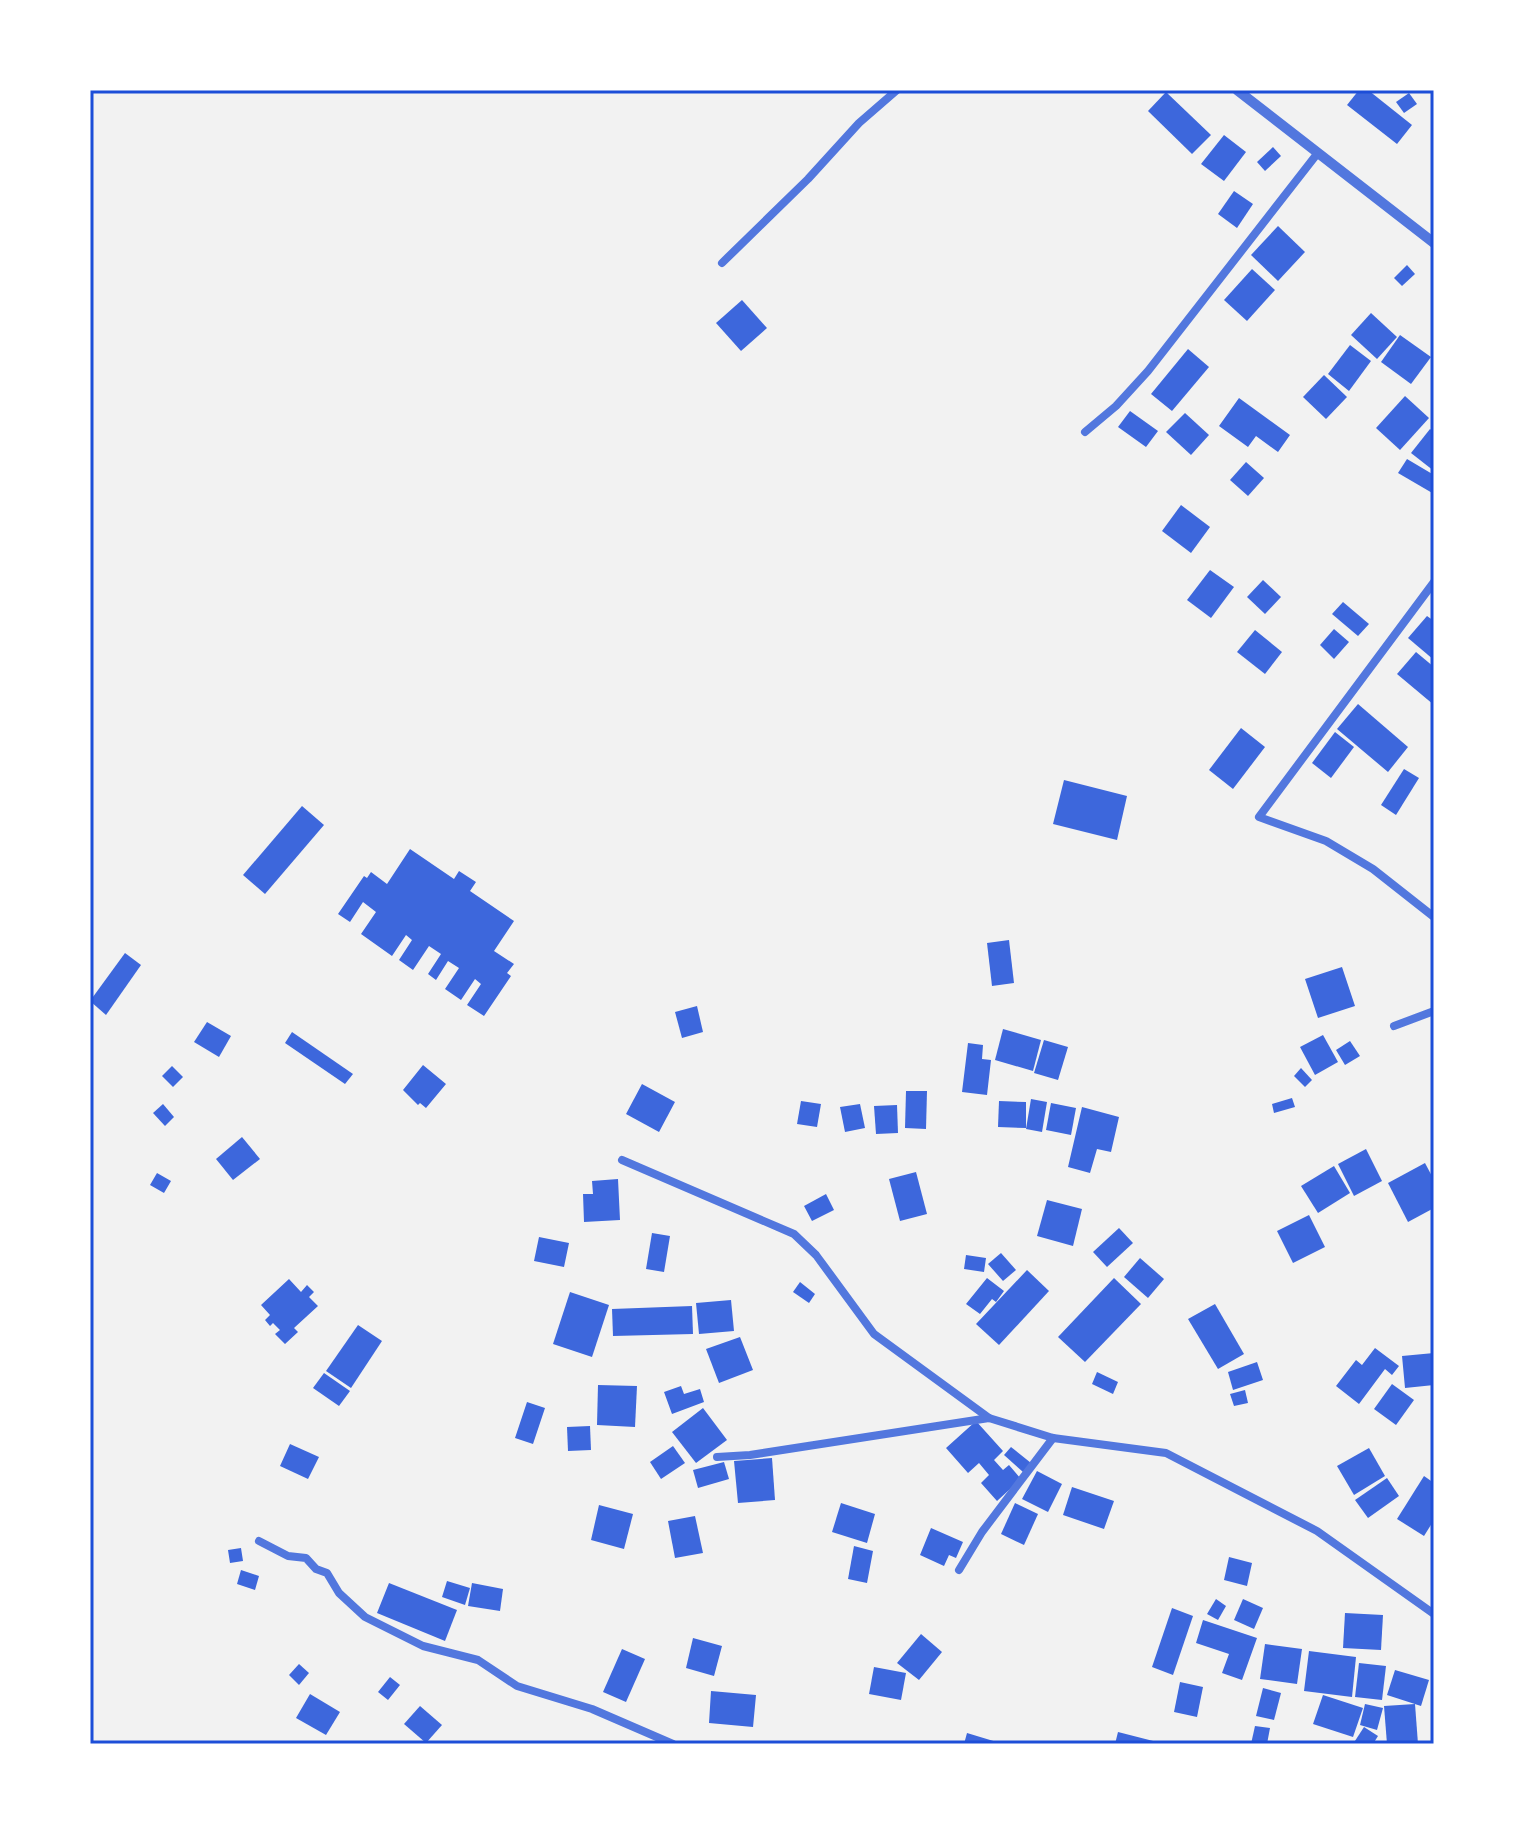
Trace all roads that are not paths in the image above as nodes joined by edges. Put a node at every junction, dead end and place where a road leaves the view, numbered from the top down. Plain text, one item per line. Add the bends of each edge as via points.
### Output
1 (897, 90) edge
2 (1237, 90) edge
3 (1317, 154) junction
4 (1434, 243) edge
5 (722, 263) dead end
6 (1085, 432) dead end
7 (1434, 582) edge
8 (1434, 917) edge
9 (1434, 1011) edge
10 (1394, 1026) dead end
11 (622, 1160) dead end
12 (989, 1418) junction
13 (1053, 1438) junction
14 (717, 1457) dead end
15 (259, 1541) dead end
16 (959, 1570) dead end
17 (1434, 1614) edge
18 (673, 1744) edge

1 - 5 street
2 - 3 street
3 - 4 street
3 - 6 street via 1148,371
7 - 8 street via 1259,817 1326,841 1373,869
9 - 10 street
11 - 12 street via 794,1234 816,1255 874,1334
12 - 13 street
12 - 14 street
13 - 16 street
13 - 17 street via 1166,1453 1317,1531
15 - 18 street via 288,1556 306,1558 327,1573 365,1617 411,1641 478,1660 517,1686 592,1709

